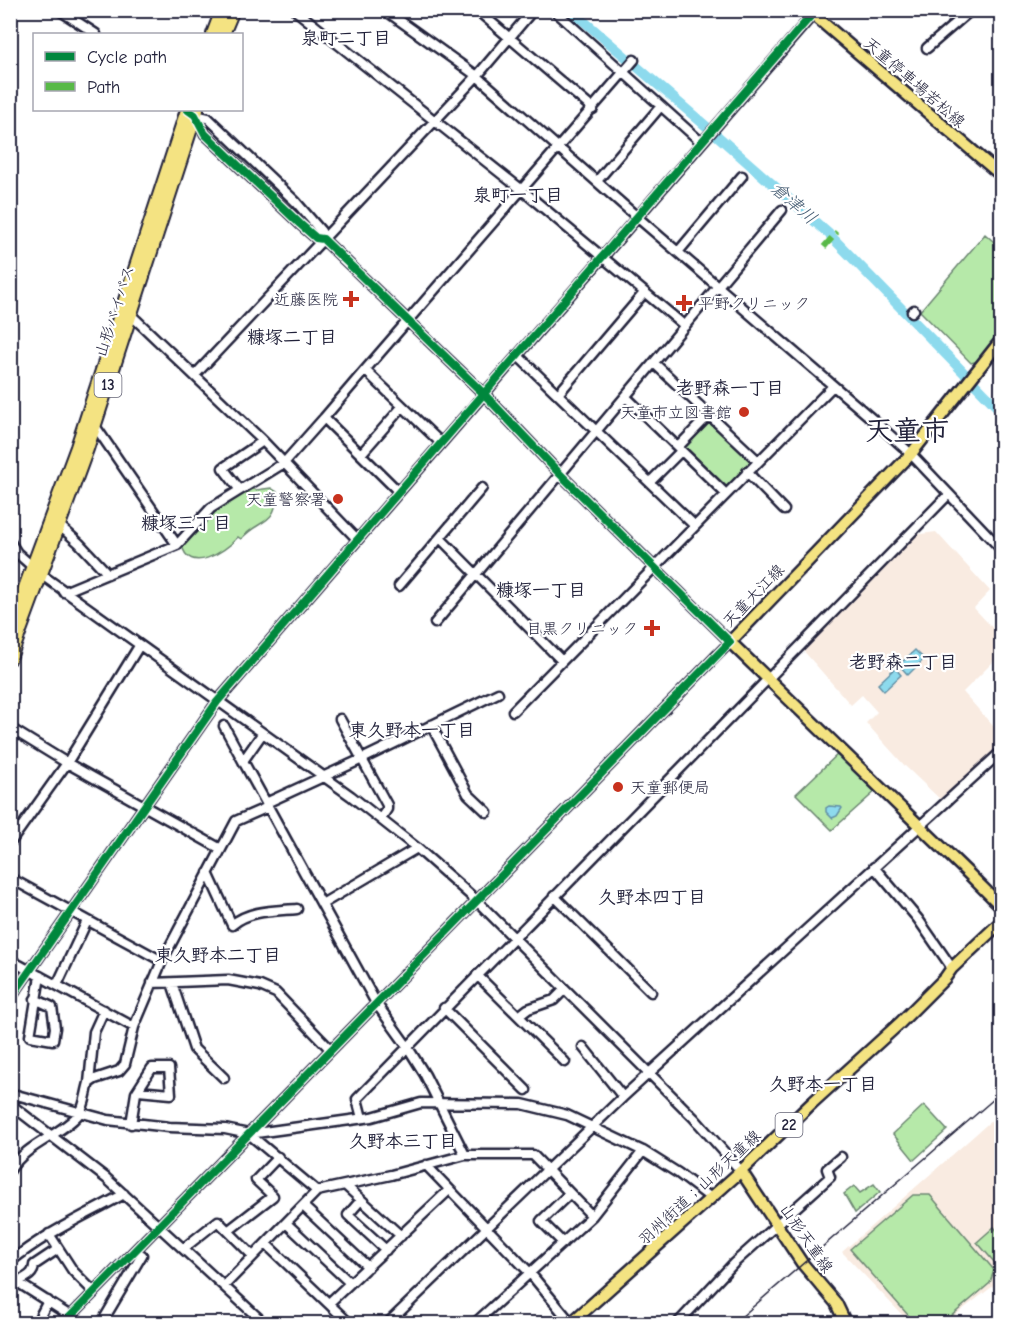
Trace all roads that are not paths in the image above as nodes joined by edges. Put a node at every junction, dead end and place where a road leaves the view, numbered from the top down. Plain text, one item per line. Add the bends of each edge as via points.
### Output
1 (59, 10) edge
2 (222, 10) edge
3 (233, 10) edge
4 (295, 10) edge
5 (385, 10) edge
6 (477, 10) edge
7 (533, 10) edge
8 (554, 10) edge
9 (971, 10) edge
10 (812, 12) edge
11 (94, 33) edge
12 (213, 33) edge
13 (224, 33) edge
14 (510, 39) junction
15 (927, 48) dead end
16 (634, 60) dead end
17 (624, 72) junction
18 (477, 76) junction
19 (661, 106) junction
20 (593, 109) junction
21 (192, 111) edge
22 (434, 122) junction
23 (702, 141) junction
24 (559, 148) junction
25 (742, 176) dead end
26 (1002, 176) edge
27 (597, 181) junction
28 (522, 190) junction
29 (782, 210) dead end
30 (637, 217) junction
31 (323, 239) junction
32 (678, 252) junction
33 (601, 258) junction
34 (718, 286) junction
35 (644, 293) junction
36 (130, 314) junction
37 (408, 322) junction
38 (685, 326) junction
39 (1002, 339) edge
40 (518, 355) junction
41 (654, 363) junction
42 (365, 370) junction
43 (195, 375) junction
44 (833, 386) junction
45 (483, 393) junction
46 (558, 393) junction
47 (626, 397) junction
48 (402, 407) junction
49 (709, 415) junction
50 (324, 418) junction
51 (95, 426) junction
52 (597, 431) junction
53 (263, 441) junction
54 (441, 443) junction
55 (680, 449) junction
56 (361, 454) junction
57 (911, 454) junction
58 (758, 461) junction
59 (284, 463) junction
60 (747, 472) junction
61 (560, 474) junction
62 (650, 482) junction
63 (482, 488) dead end
64 (240, 490) junction
65 (399, 492) junction
66 (726, 494) junction
67 (950, 494) junction
68 (784, 510) dead end
69 (60, 526) junction
70 (695, 526) junction
71 (440, 538) junction
72 (357, 539) junction
73 (10, 542) edge
74 (177, 545) junction
75 (1002, 550) edge
76 (655, 567) junction
77 (38, 572) junction
78 (108, 574) junction
79 (475, 575) junction
80 (399, 586) dead end
81 (64, 592) junction
82 (435, 623) dead end
83 (10, 628) edge
84 (730, 642) junction
85 (139, 646) junction
86 (10, 658) edge
87 (562, 661) junction
88 (768, 679) junction
89 (498, 693) dead end
90 (217, 702) junction
91 (513, 711) dead end
92 (340, 719) dead end
93 (431, 725) junction
94 (224, 726) dead end
95 (10, 728) edge
96 (262, 734) junction
97 (1001, 753) edge
98 (362, 759) junction
99 (243, 761) junction
100 (67, 763) junction
101 (323, 777) junction
102 (145, 805) junction
103 (267, 805) junction
104 (487, 812) dead end
105 (381, 818) junction
106 (920, 826) junction
107 (10, 843) edge
108 (417, 848) junction
109 (221, 849) junction
110 (874, 867) junction
111 (208, 873) junction
112 (10, 878) edge
113 (554, 896) junction
114 (476, 900) junction
115 (322, 904) junction
116 (1002, 907) edge
117 (297, 909) dead end
118 (70, 912) junction
119 (87, 921) junction
120 (1002, 921) edge
121 (514, 939) junction
122 (10, 960) edge
123 (162, 961) junction
124 (952, 968) junction
125 (30, 970) junction
126 (477, 975) junction
127 (39, 976) junction
128 (152, 983) junction
129 (171, 983) junction
130 (57, 985) junction
131 (565, 989) junction
132 (651, 992) dead end
133 (10, 999) edge
134 (35, 999) junction
135 (376, 1003) junction
136 (444, 1008) junction
137 (104, 1010) junction
138 (519, 1016) junction
139 (134, 1027) junction
140 (407, 1046) junction
141 (583, 1047) dead end
142 (332, 1050) junction
143 (565, 1062) dead end
144 (649, 1073) junction
145 (224, 1078) dead end
146 (89, 1083) junction
147 (526, 1090) dead end
148 (138, 1092) dead end
149 (10, 1095) edge
150 (623, 1097) junction
151 (440, 1102) junction
152 (10, 1104) edge
153 (81, 1113) junction
154 (362, 1118) junction
155 (131, 1124) junction
156 (592, 1127) junction
157 (249, 1134) junction
158 (52, 1135) junction
159 (643, 1151) junction
160 (465, 1155) junction
161 (278, 1156) junction
162 (841, 1157) dead end
163 (426, 1165) junction
164 (547, 1169) junction
165 (10, 1170) edge
166 (741, 1171) junction
167 (346, 1186) junction
168 (449, 1190) junction
169 (317, 1191) junction
170 (124, 1194) junction
171 (569, 1194) junction
172 (711, 1198) junction
173 (361, 1200) junction
174 (303, 1206) junction
175 (592, 1216) junction
176 (286, 1223) junction
177 (778, 1223) junction
178 (158, 1226) junction
179 (486, 1228) junction
180 (228, 1231) junction
181 (49, 1234) junction
182 (401, 1236) junction
183 (563, 1243) junction
184 (266, 1244) junction
185 (184, 1248) junction
186 (58, 1249) junction
187 (386, 1250) junction
188 (142, 1256) dead end
189 (253, 1256) junction
190 (10, 1262) edge
191 (368, 1267) junction
192 (530, 1273) junction
193 (350, 1283) junction
194 (224, 1286) junction
195 (94, 1292) junction
196 (48, 1301) junction
197 (329, 1303) junction
198 (70, 1316) junction
199 (36, 1323) edge
200 (63, 1323) edge
201 (83, 1323) edge
202 (101, 1323) edge
203 (266, 1323) edge
204 (350, 1323) edge
205 (387, 1323) edge
206 (474, 1323) edge
207 (571, 1323) edge
208 (677, 1323) edge
209 (846, 1323) edge

1 - 11 street
2 - 12 highway
3 - 13 highway
4 - 22 street
5 - 18 street
6 - 14 street
7 - 14 street
8 - 17 street
9 - 15 street
10 - 23 street
10 - 26 main road, 天童停車場若松線
14 - 18 street
14 - 20 street
16 - 17 street
17 - 19 street
17 - 20 street
18 - 22 street
18 - 24 street
19 - 23 street
19 - 27 street
20 - 24 street
21 - 31 street via 205,134 300,224
21 - 31 street via 208,118 296,202 321,231
21 - 36 highway, 山形バイパス / 13
21 - 77 highway, 山形バイパス / 13
22 - 28 street
22 - 31 street
23 - 30 street
24 - 27 street
24 - 28 street
25 - 32 street
27 - 30 street
28 - 33 street
28 - 37 street
29 - 34 street
30 - 32 street
30 - 33 street
31 - 37 street
31 - 43 street
32 - 34 street
33 - 35 street
33 - 40 street
34 - 38 street
34 - 44 street
35 - 38 street
35 - 46 street
36 - 43 street
36 - 51 highway, 山形バイパス / 13
37 - 42 street
37 - 45 street
38 - 41 street
39 - 57 main road, 天童大江線
40 - 45 street
40 - 46 street
41 - 47 street
41 - 49 street
42 - 48 street
42 - 50 street
43 - 53 street
44 - 57 street
44 - 58 street
45 - 54 street
45 - 61 street
46 - 52 street
47 - 52 street
47 - 55 street
48 - 54 street
48 - 56 street
49 - 55 street
49 - 58 street
50 - 56 street
50 - 59 street
51 - 69 highway, 山形バイパス / 13
51 - 74 street
52 - 61 street
52 - 62 street
53 - 59 street
53 - 64 street via 223,468
54 - 65 street
55 - 62 street
55 - 66 street
56 - 65 street
57 - 67 street
57 - 84 main road, 天童大江線
58 - 60 street
59 - 64 street
59 - 72 street
60 - 66 street
60 - 68 street
61 - 76 street
61 - 79 street
62 - 70 street
63 - 71 street
64 - 74 street via 202,515
65 - 72 street
66 - 70 street
67 - 75 street
67 - 88 street
69 - 77 highway, 山形バイパス / 13
69 - 78 street
70 - 76 street
71 - 79 street
71 - 80 street
72 - 90 street
73 - 77 street
74 - 78 street
76 - 84 street
76 - 87 street
77 - 81 street
77 - 83 highway, 山形バイパス / 13
77 - 86 highway, 山形バイパス / 13
78 - 81 street
79 - 82 street
79 - 87 street
81 - 85 street
84 - 88 main road, 天童大江線
84 - 114 street
85 - 90 street
85 - 100 street
87 - 91 street
88 - 106 main road, 天童大江線
88 - 113 street
89 - 93 street
90 - 96 street
90 - 102 street
92 - 98 street
93 - 98 street
93 - 104 street via 468,794
94 - 99 street
95 - 100 street
96 - 99 street
96 - 101 street
97 - 106 street
98 - 101 street
98 - 105 street via 387,805
99 - 103 street
100 - 102 street
100 - 107 street
101 - 103 street
101 - 105 street
102 - 109 street
102 - 118 street
103 - 109 street via 236,821
103 - 115 street
105 - 108 street
106 - 110 street
106 - 116 main road, 天童大江線
108 - 114 street
108 - 115 street
109 - 111 street
110 - 124 street via 918,919
110 - 144 street
111 - 117 street via 232,926 249,915
111 - 123 street
112 - 118 street
113 - 121 street
113 - 132 street
114 - 121 street
114 - 135 street
115 - 135 street
118 - 119 street
118 - 125 street
119 - 123 street
119 - 130 street
120 - 124 main road, 羽州街道；山形天童線 / 22
121 - 126 street
121 - 131 street
122 - 125 street
123 - 128 street
124 - 166 main road, 羽州街道；山形天童線 / 22 via 900,1023
125 - 127 street
125 - 133 street
126 - 136 street
126 - 138 street
127 - 130 street
127 - 134 street
128 - 129 street
128 - 139 street
129 - 142 street via 228,981 260,986 276,993
129 - 145 street via 194,1049
130 - 137 street
131 - 138 street via 554,1000
131 - 144 street
134 - 134 street via 30,1036 53,1040 52,1007
135 - 140 street
135 - 142 street
136 - 140 street
136 - 147 street
137 - 139 street
137 - 146 street via 94,1032
138 - 143 street
139 - 146 street via 125,1064 119,1071
140 - 151 street
140 - 154 street via 357,1099
141 - 150 street
142 - 157 street
144 - 150 street
144 - 166 street
146 - 153 street
148 - 155 street
149 - 153 street
150 - 156 street
151 - 154 street
151 - 156 street via 522,1104 567,1115
151 - 160 street
152 - 158 street
153 - 155 street
153 - 158 street
154 - 157 street
155 - 157 street
156 - 159 street
156 - 164 street
157 - 161 street
157 - 178 street
158 - 165 street via 17,1159
158 - 170 street
159 - 172 street
159 - 175 street
160 - 163 street
160 - 164 street via 533,1155
161 - 169 street
161 - 180 street via 256,1180 273,1196
162 - 177 street via 827,1170 830,1177
163 - 167 street
163 - 168 street
164 - 171 street
164 - 179 street
166 - 172 main road, 羽州街道；山形天童線 / 22
166 - 177 main road, 山形天童線
167 - 169 street
167 - 173 street
168 - 179 street
168 - 182 street
169 - 174 street
170 - 178 street
170 - 181 street
171 - 175 street
171 - 183 street via 541,1221
172 - 207 main road, 羽州街道；山形天童線 / 22
173 - 182 street
173 - 187 street via 348,1215
174 - 176 street
174 - 191 street
175 - 183 street
176 - 184 street
176 - 193 street
177 - 208 street
177 - 209 main road, 山形天童線
178 - 185 street
178 - 195 street
179 - 192 street
179 - 205 street
180 - 185 street via 218,1221
180 - 189 street
181 - 186 street
181 - 190 street
182 - 187 street
183 - 192 street
184 - 189 street
184 - 197 street
185 - 194 street
186 - 195 street
186 - 196 street via 17,1282
187 - 191 street
188 - 202 street
189 - 194 street
191 - 193 street
192 - 206 street
192 - 207 street
193 - 197 street
194 - 203 street
195 - 198 street
196 - 198 street
196 - 199 street
197 - 204 street
198 - 200 street
198 - 201 street

